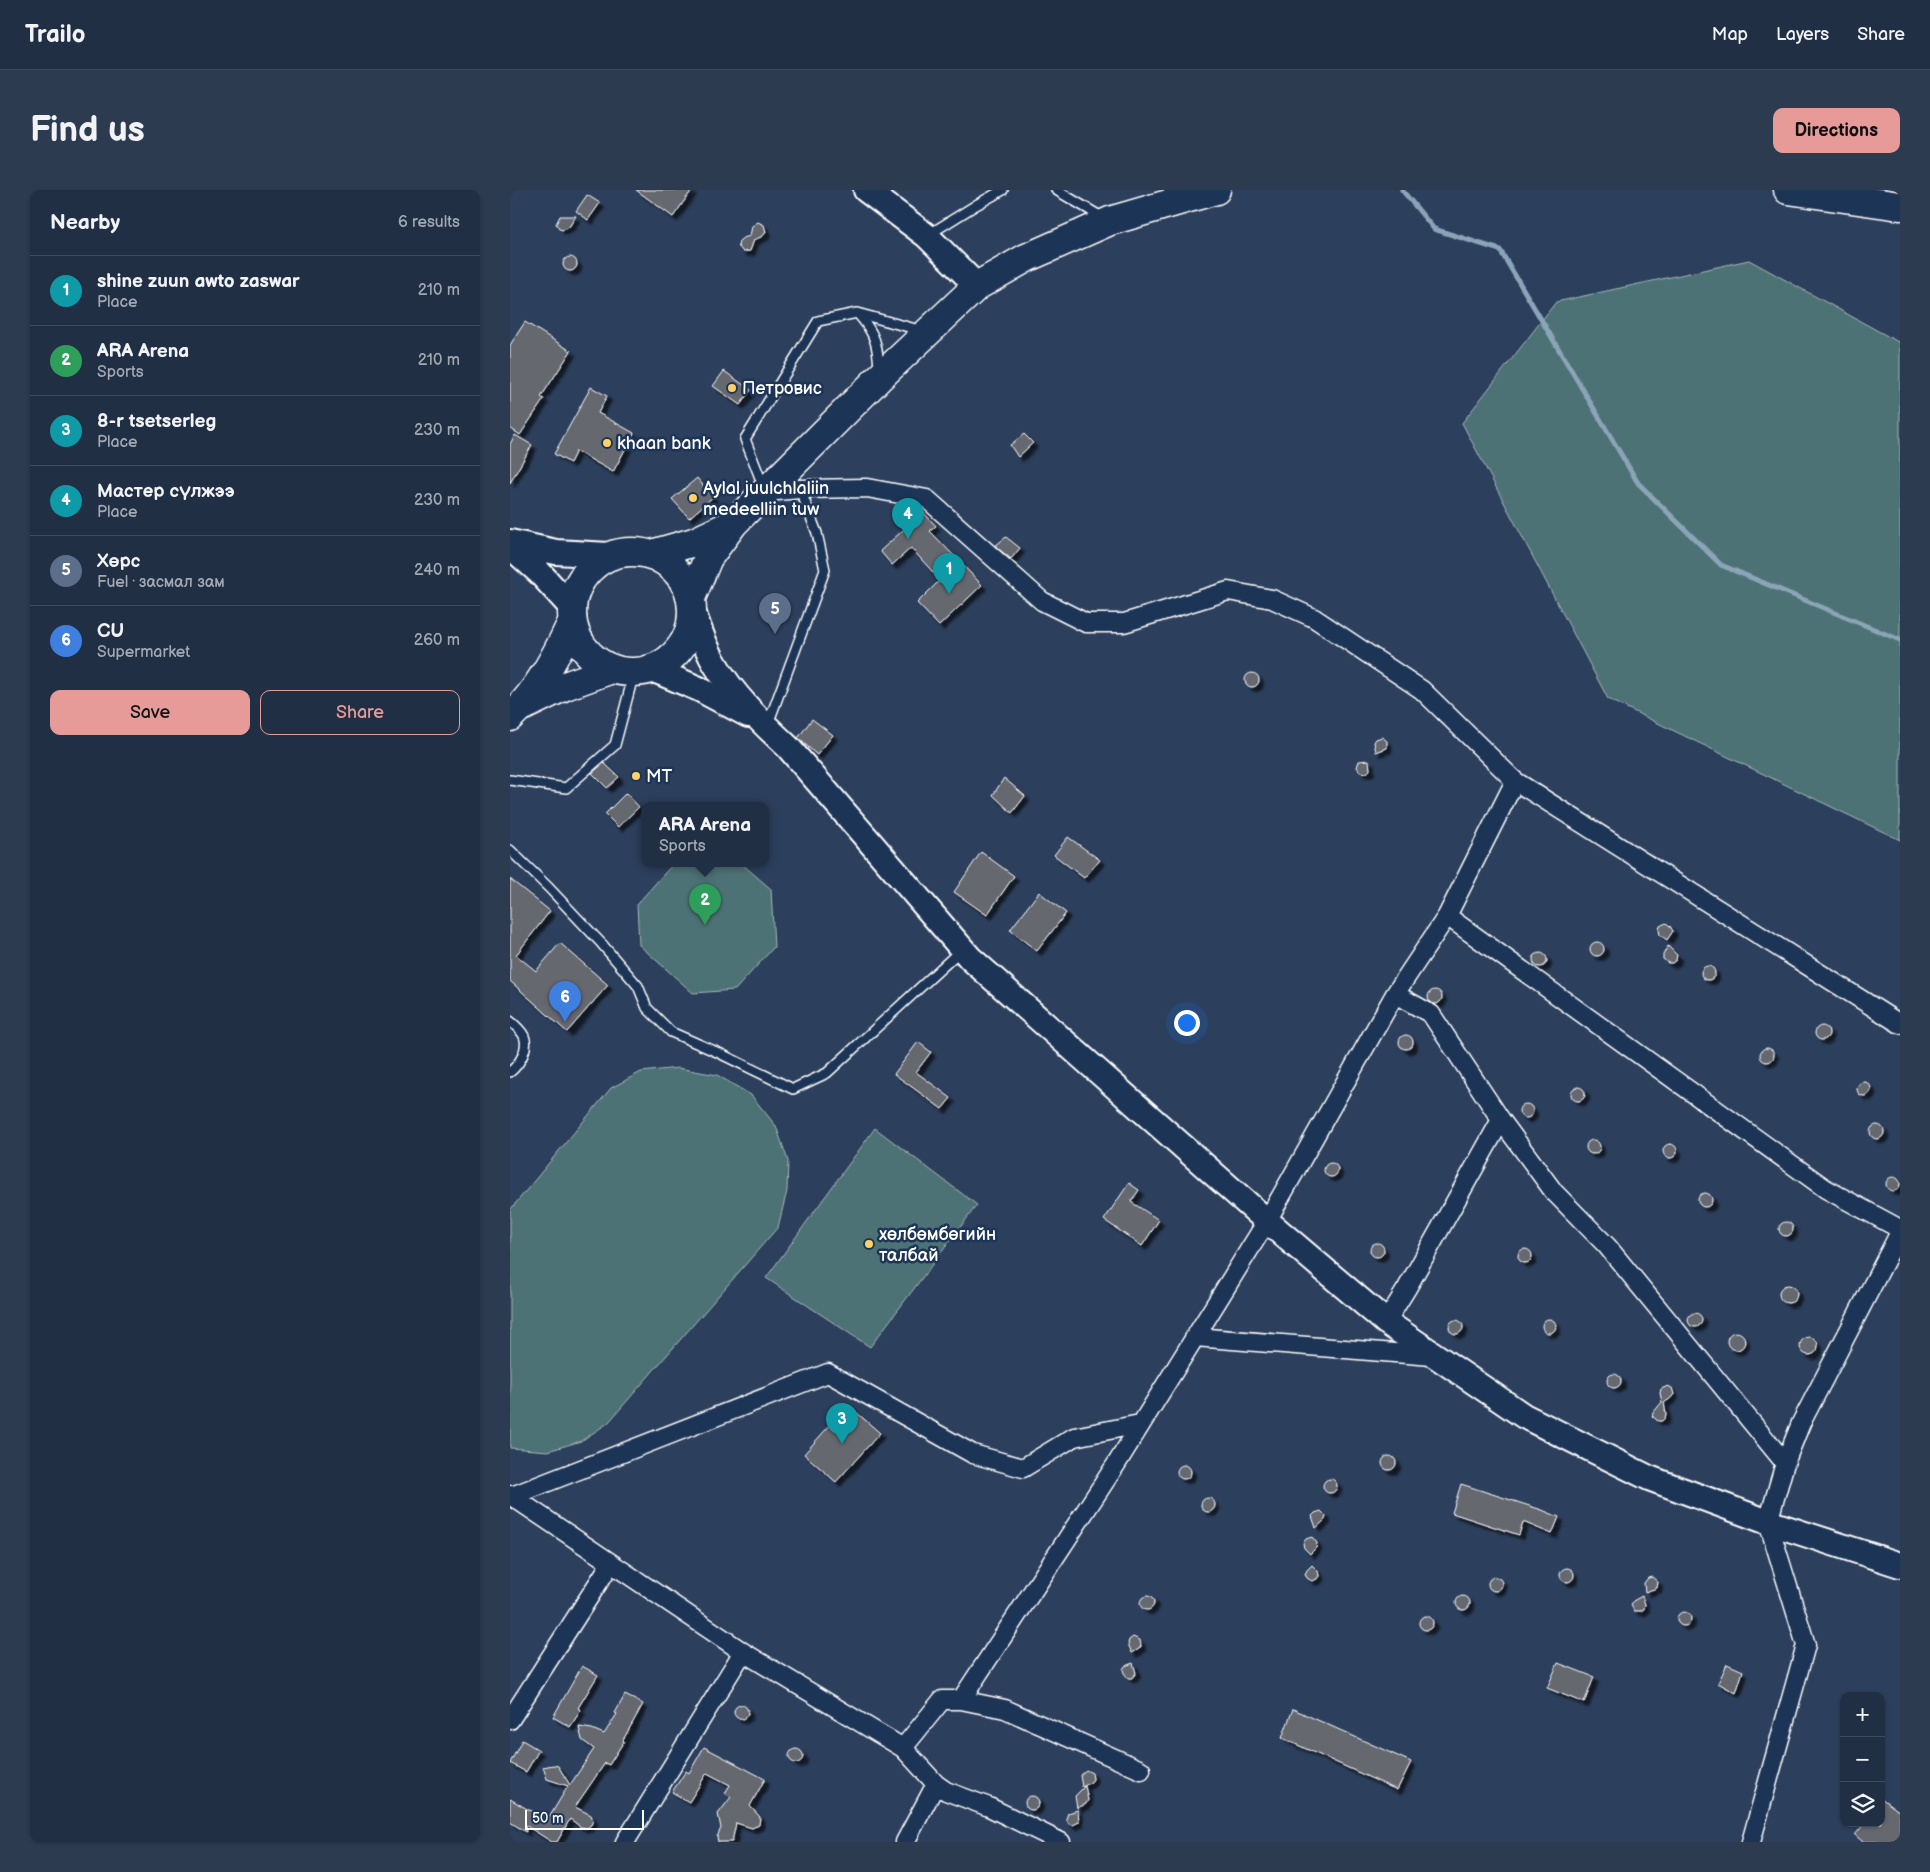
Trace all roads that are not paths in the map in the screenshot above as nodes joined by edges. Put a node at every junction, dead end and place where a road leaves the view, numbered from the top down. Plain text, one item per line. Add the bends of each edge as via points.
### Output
1 (866, 190) edge
2 (1003, 190) edge
3 (1056, 190) edge
4 (1216, 190) edge
5 (1788, 190) edge
6 (1869, 196) edge
7 (1900, 206) edge
8 (1110, 221) junction
9 (927, 236) junction
10 (978, 286) junction
11 (857, 313) junction
12 (928, 332) junction
13 (880, 377) junction
14 (800, 489) junction
15 (766, 492) junction
16 (734, 523) junction
17 (510, 544) edge
18 (652, 554) junction
19 (609, 556) junction
20 (692, 604) junction
21 (572, 615) junction
22 (633, 670) junction
23 (515, 712) edge
24 (766, 727) junction
25 (510, 780) edge
26 (1515, 781) junction
27 (510, 850) edge
28 (1447, 916) junction
29 (962, 949) junction
30 (1395, 994) junction
31 (510, 1021) edge
32 (1900, 1024) edge
33 (510, 1072) edge
34 (1501, 1120) junction
35 (1267, 1221) junction
36 (1900, 1230) edge
37 (1386, 1322) junction
38 (1195, 1336) junction
39 (1432, 1356) junction
40 (1140, 1424) junction
41 (1785, 1463) junction
42 (511, 1496) edge
43 (1768, 1522) junction
44 (611, 1563) junction
45 (1900, 1565) edge
46 (743, 1652) junction
47 (961, 1700) junction
48 (510, 1720) edge
49 (903, 1748) junction
50 (1141, 1770) dead end
51 (936, 1784) junction
52 (625, 1842) edge
53 (905, 1842) edge
54 (1061, 1842) edge
55 (1751, 1842) edge

1 - 9 street
2 - 9 lane
3 - 8 lane
4 - 8 highway
5 - 6 highway
6 - 7 highway
8 - 10 highway via 1026,258
9 - 10 street
10 - 12 highway
11 - 12 lane
11 - 13 lane via 878,346
11 - 15 lane via 818,321 745,439
12 - 13 highway
13 - 15 highway
14 - 15 street
14 - 24 lane via 817,533 825,570
14 - 26 street via 868,488 927,499 1042,601 1086,623 1124,623 1228,591 1272,599 1314,618 1422,690
15 - 16 highway
16 - 18 highway via 694,542
16 - 20 highway via 708,558
17 - 19 street
17 - 21 street via 539,572
18 - 19 highway via 630,551
18 - 20 highway via 670,564 683,579
19 - 21 highway via 583,576 575,591
20 - 22 highway via 690,630 682,647 669,660
20 - 24 street via 714,662 729,685
21 - 22 highway via 580,642 593,659
21 - 23 highway via 549,666
22 - 23 highway via 565,686
22 - 24 street via 722,701
22 - 25 lane via 615,744 566,788
24 - 29 street via 788,747
26 - 28 street
26 - 32 street
27 - 29 lane via 601,943 638,986 646,1008 671,1032 793,1089 827,1073
28 - 30 street
28 - 36 street via 1826,1189
29 - 35 street
30 - 34 street via 1431,1014
30 - 35 street
31 - 33 lane via 523,1034 526,1044
34 - 37 street
34 - 41 street via 1554,1192 1607,1246
35 - 37 street
35 - 38 street
36 - 41 street via 1801,1423
37 - 39 street
38 - 39 street
38 - 40 street
39 - 43 street via 1524,1416 1649,1478
40 - 42 street via 1074,1437 1023,1468 973,1454 828,1373
40 - 47 street
41 - 43 street
42 - 44 street
43 - 45 street
43 - 55 street via 1806,1645
44 - 46 street
44 - 48 street
46 - 49 street
46 - 52 street
47 - 49 street via 942,1700
47 - 50 street via 1005,1709
49 - 51 street
51 - 53 street
51 - 54 street

